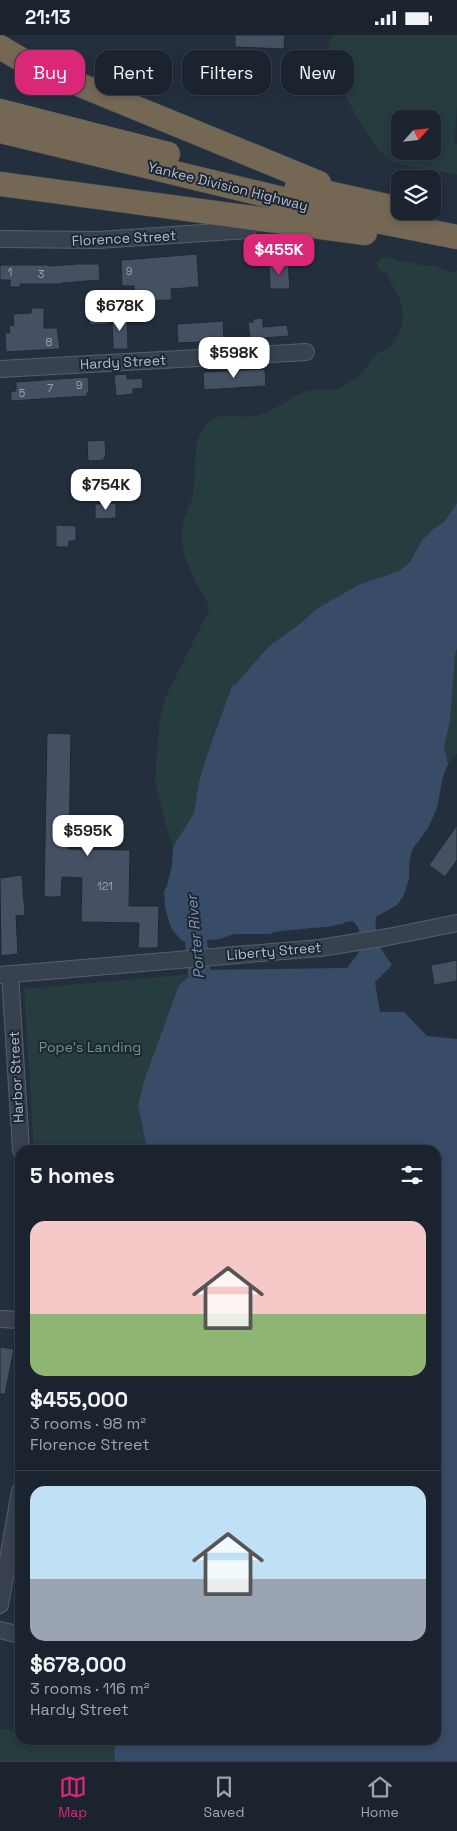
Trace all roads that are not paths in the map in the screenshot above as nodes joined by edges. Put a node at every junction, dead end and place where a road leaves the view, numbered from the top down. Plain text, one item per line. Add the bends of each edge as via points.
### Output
1 (0, 47) edge
2 (15, 55) edge
3 (0, 57) edge
4 (15, 60) edge
5 (85, 86) edge
6 (0, 111) edge
7 (0, 131) edge
8 (1, 184) edge
9 (362, 201) junction
10 (391, 207) edge
11 (429, 220) edge
12 (248, 230) dead end
13 (454, 231) edge
14 (0, 239) edge
15 (306, 352) dead end
16 (0, 369) edge
17 (457, 923) edge
18 (5, 975) edge
19 (21, 1145) edge
20 (0, 1319) edge
21 (15, 1320) edge
22 (15, 1520) edge
23 (0, 1605) edge
24 (0, 1630) edge
25 (15, 1634) edge

1 - 2 highway
3 - 4 highway
5 - 9 highway
6 - 9 highway, Yankee Division Highway
7 - 13 highway, Yankee Division Highway via 351,215
8 - 13 highway via 363,232
9 - 10 highway, Yankee Division Highway
11 - 13 highway
12 - 14 street, Florence Street via 98,241
15 - 16 street, Hardy Street
17 - 18 street, Liberty Street via 320,948
18 - 19 street, Harbor Street
20 - 21 street
22 - 23 street
24 - 25 street

